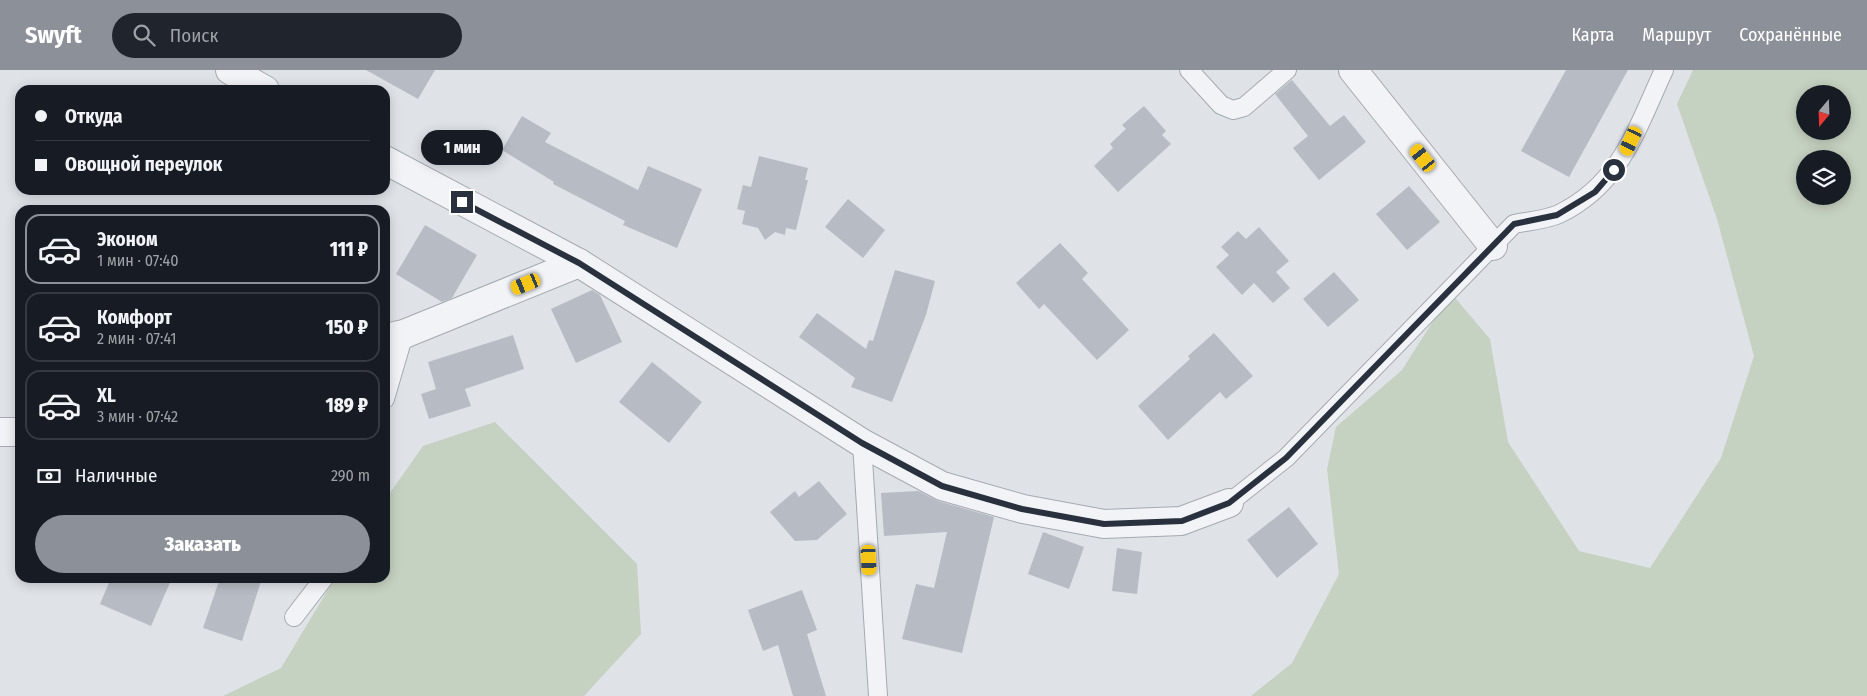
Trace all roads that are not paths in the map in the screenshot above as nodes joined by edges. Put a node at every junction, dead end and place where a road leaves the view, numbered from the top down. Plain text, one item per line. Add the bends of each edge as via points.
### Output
1 (230, 70) edge
2 (1190, 70) edge
3 (1288, 70) edge
4 (1353, 70) edge
5 (1664, 70) edge
6 (256, 85) edge
7 (390, 163) edge
8 (1493, 246) junction
9 (579, 263) junction
10 (394, 336) edge
11 (390, 364) edge
12 (0, 432) edge
13 (15, 432) edge
14 (862, 443) junction
15 (1229, 503) joint
16 (320, 583) edge
17 (294, 617) dead end
18 (878, 696) edge

1 - 6 street
2 - 3 lane via 1221,105 1233,110 1244,107
4 - 8 street
5 - 8 lane via 1623,158 1595,192 1557,215 1514,224
7 - 9 street
8 - 15 lane via 1286,458
9 - 10 street
9 - 14 street
10 - 11 lane
12 - 13 street
14 - 15 street via 942,486 1022,509 1104,524 1182,521
14 - 18 lane
16 - 17 lane

